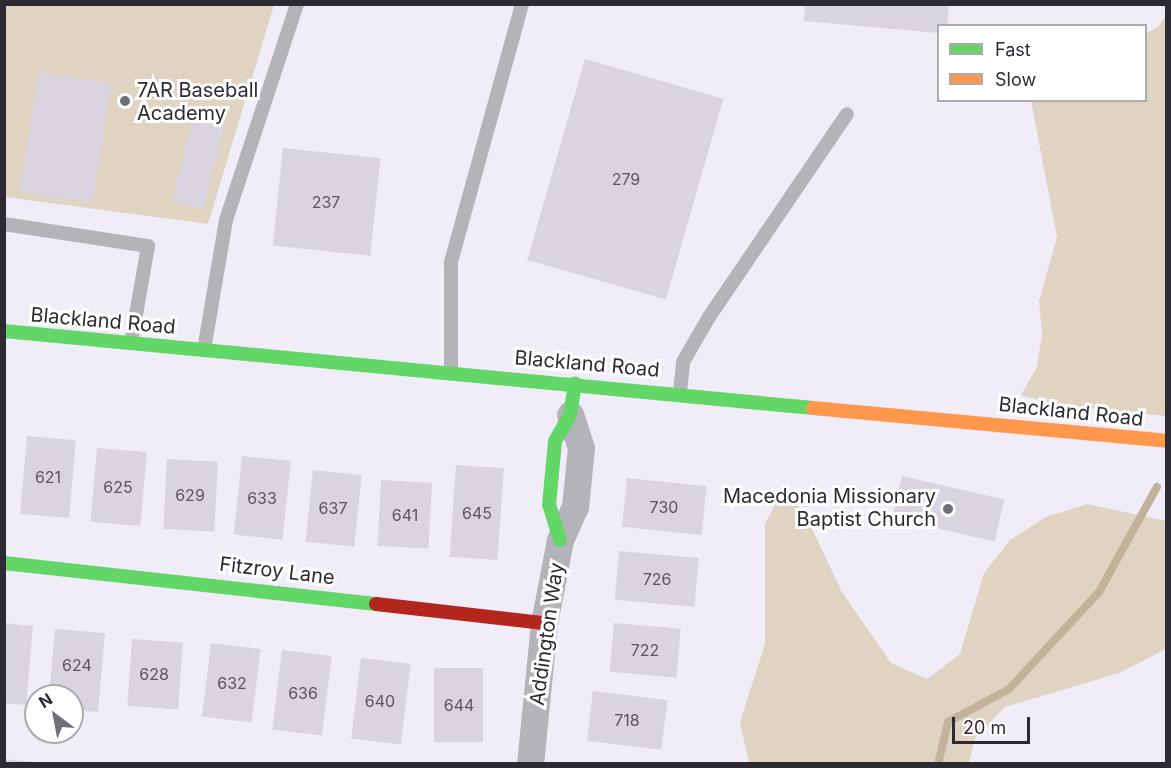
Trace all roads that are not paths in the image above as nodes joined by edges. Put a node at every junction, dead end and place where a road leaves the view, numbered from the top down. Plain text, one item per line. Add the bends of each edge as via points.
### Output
1 (297, 4) edge
2 (522, 4) edge
3 (847, 114) dead end
4 (4, 224) edge
5 (4, 332) edge
6 (131, 344) junction
7 (204, 350) junction
8 (451, 372) junction
9 (574, 383) junction
10 (680, 392) junction
11 (570, 414) joint
12 (1167, 441) edge
13 (4, 563) edge
14 (544, 623) junction
15 (530, 764) edge

1 - 7 lane via 226,220
2 - 8 lane via 451,262
3 - 10 lane via 709,316 683,362
4 - 6 lane via 148,246
5 - 6 street, Blackland Road
6 - 7 street, Blackland Road
7 - 8 street, Blackland Road
8 - 9 street, Blackland Road
9 - 10 street, Blackland Road
9 - 11 street, Addington Way
10 - 12 street, Blackland Road
11 - 14 street, Addington Way via 581,448 575,507 560,540
13 - 14 street, Fitzroy Lane
14 - 15 street, Addington Way

